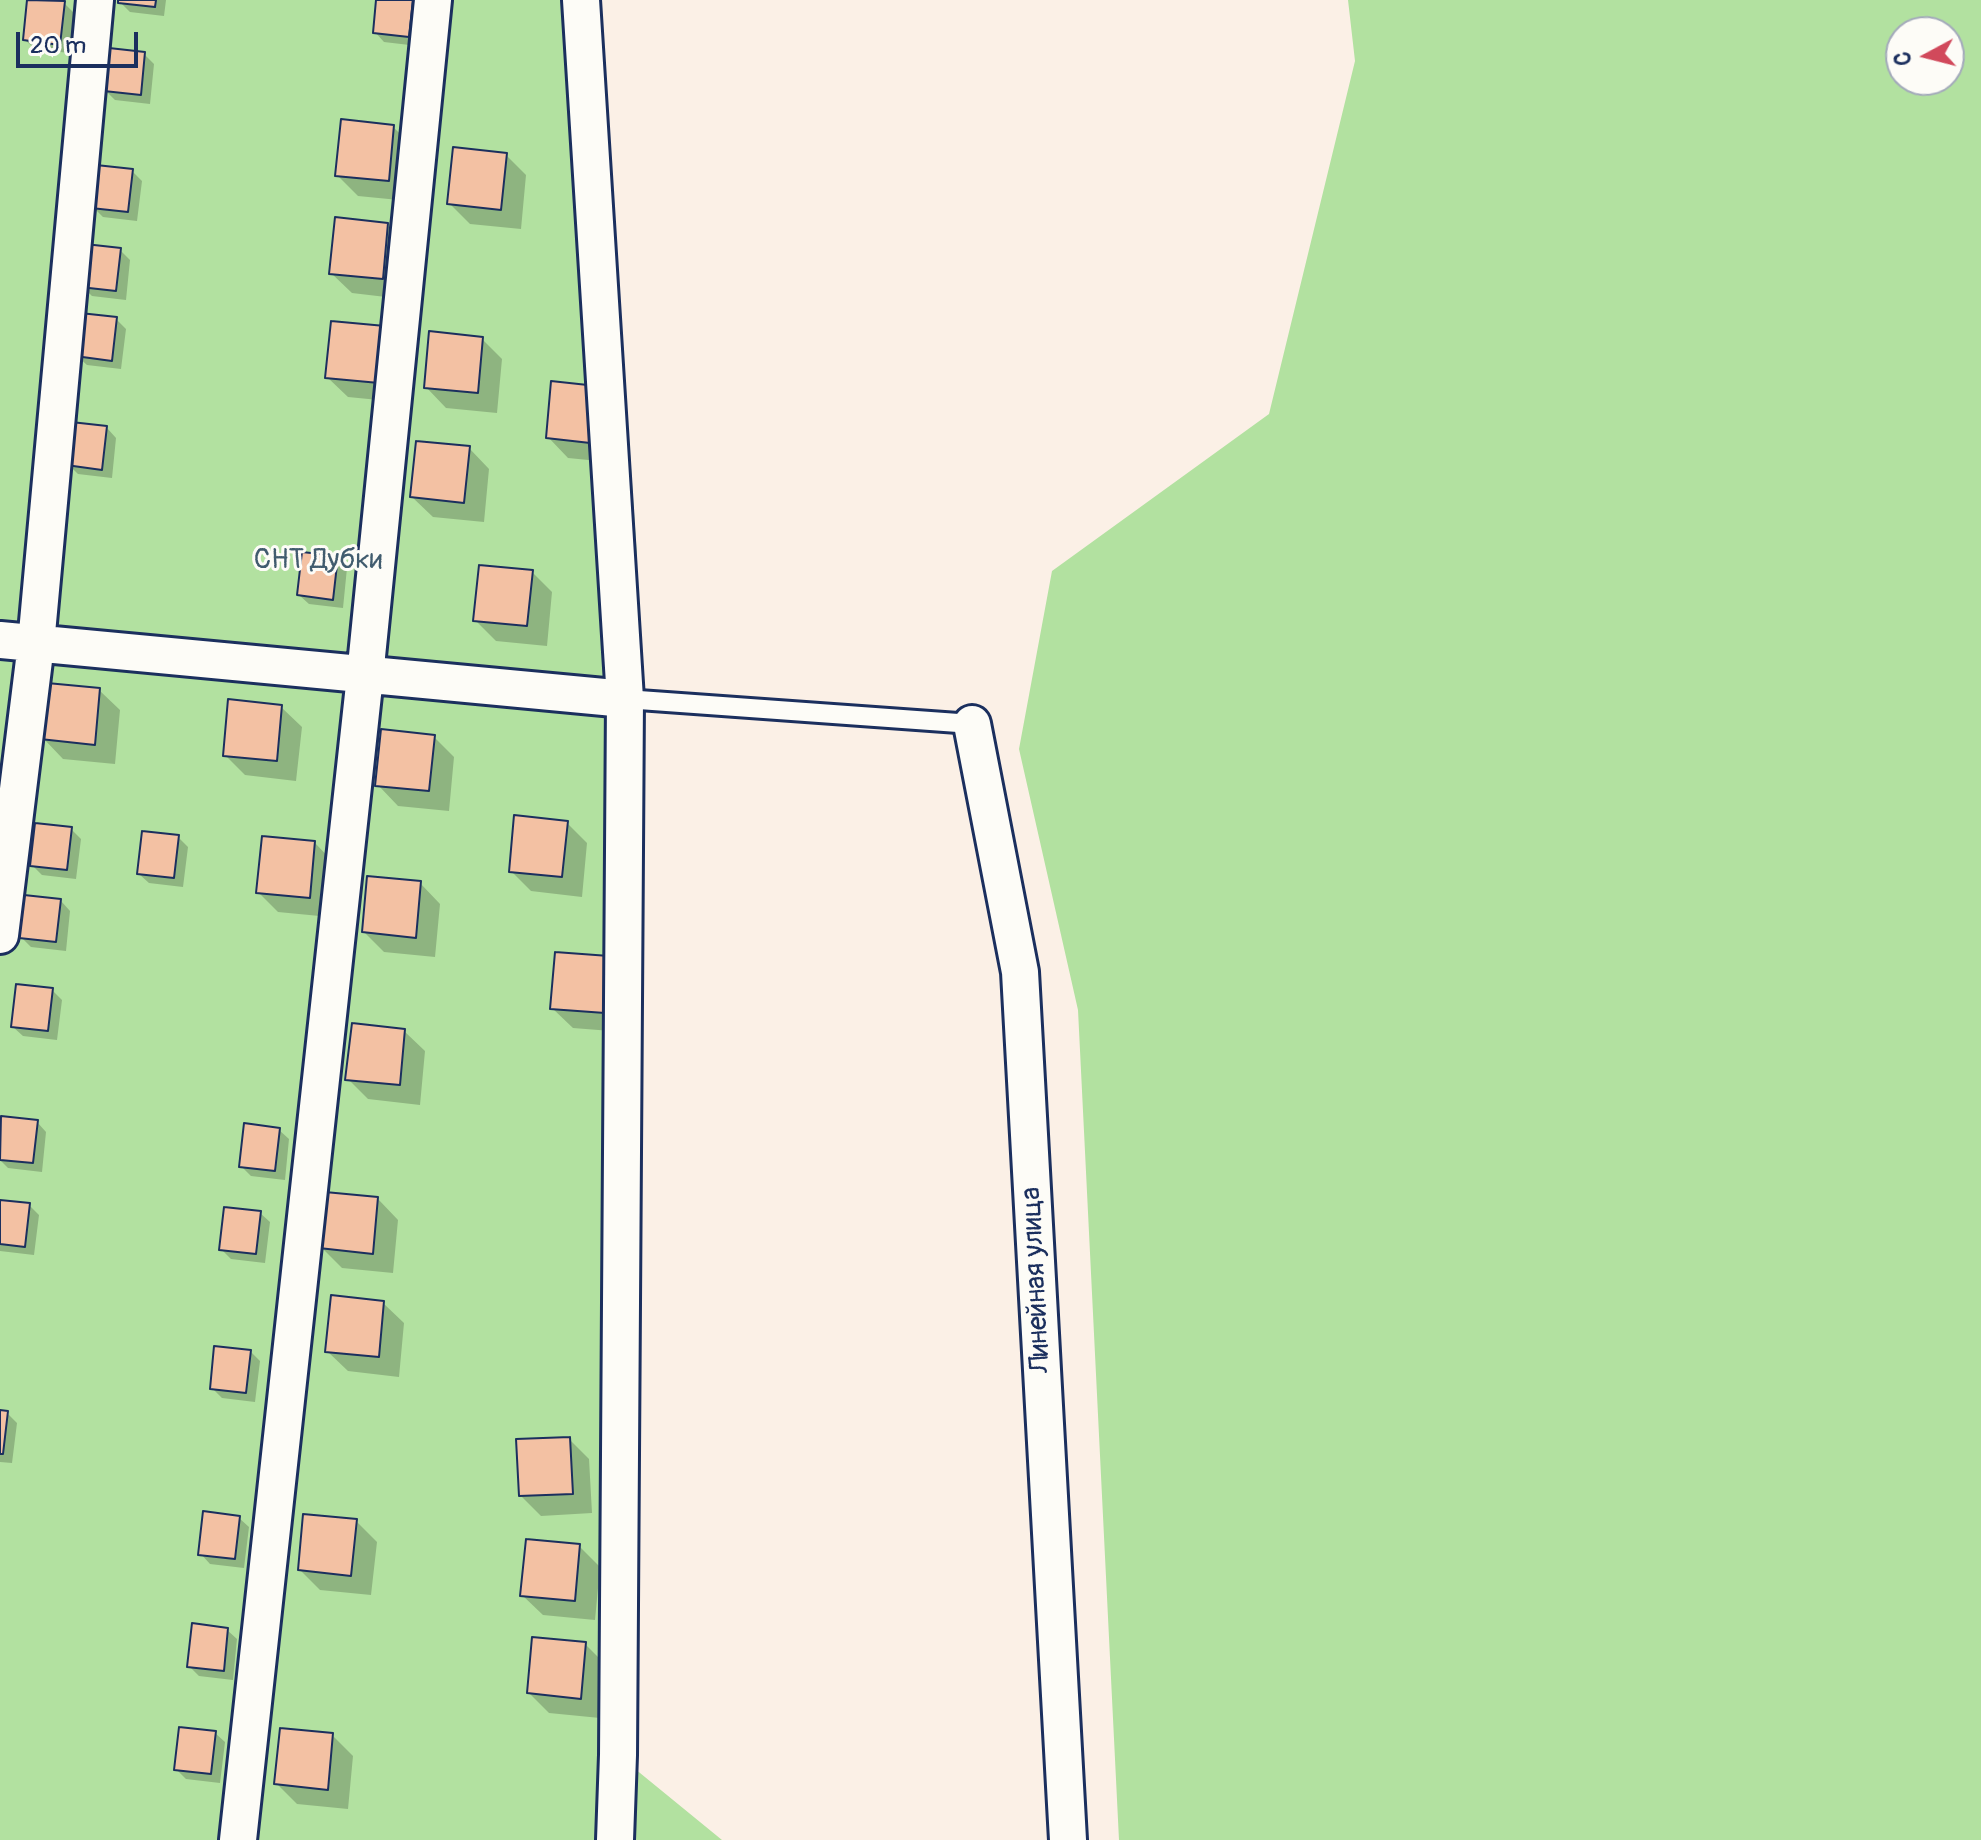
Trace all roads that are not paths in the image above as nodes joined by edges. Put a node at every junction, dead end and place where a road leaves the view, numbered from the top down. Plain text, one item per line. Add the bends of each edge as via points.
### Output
1 (95, 0) edge
2 (433, 0) edge
3 (581, 0) edge
4 (0, 640) edge
5 (36, 644) junction
6 (365, 676) junction
7 (625, 699) junction
8 (972, 724) joint
9 (0, 935) edge
10 (238, 1840) edge
11 (615, 1840) edge
12 (1068, 1840) edge

1 - 5 street
2 - 6 street
3 - 7 street
4 - 5 street
5 - 6 street
5 - 9 street
6 - 7 street
6 - 10 street
7 - 8 lane
7 - 11 street
8 - 12 street, Линейная улица via 1020,972

